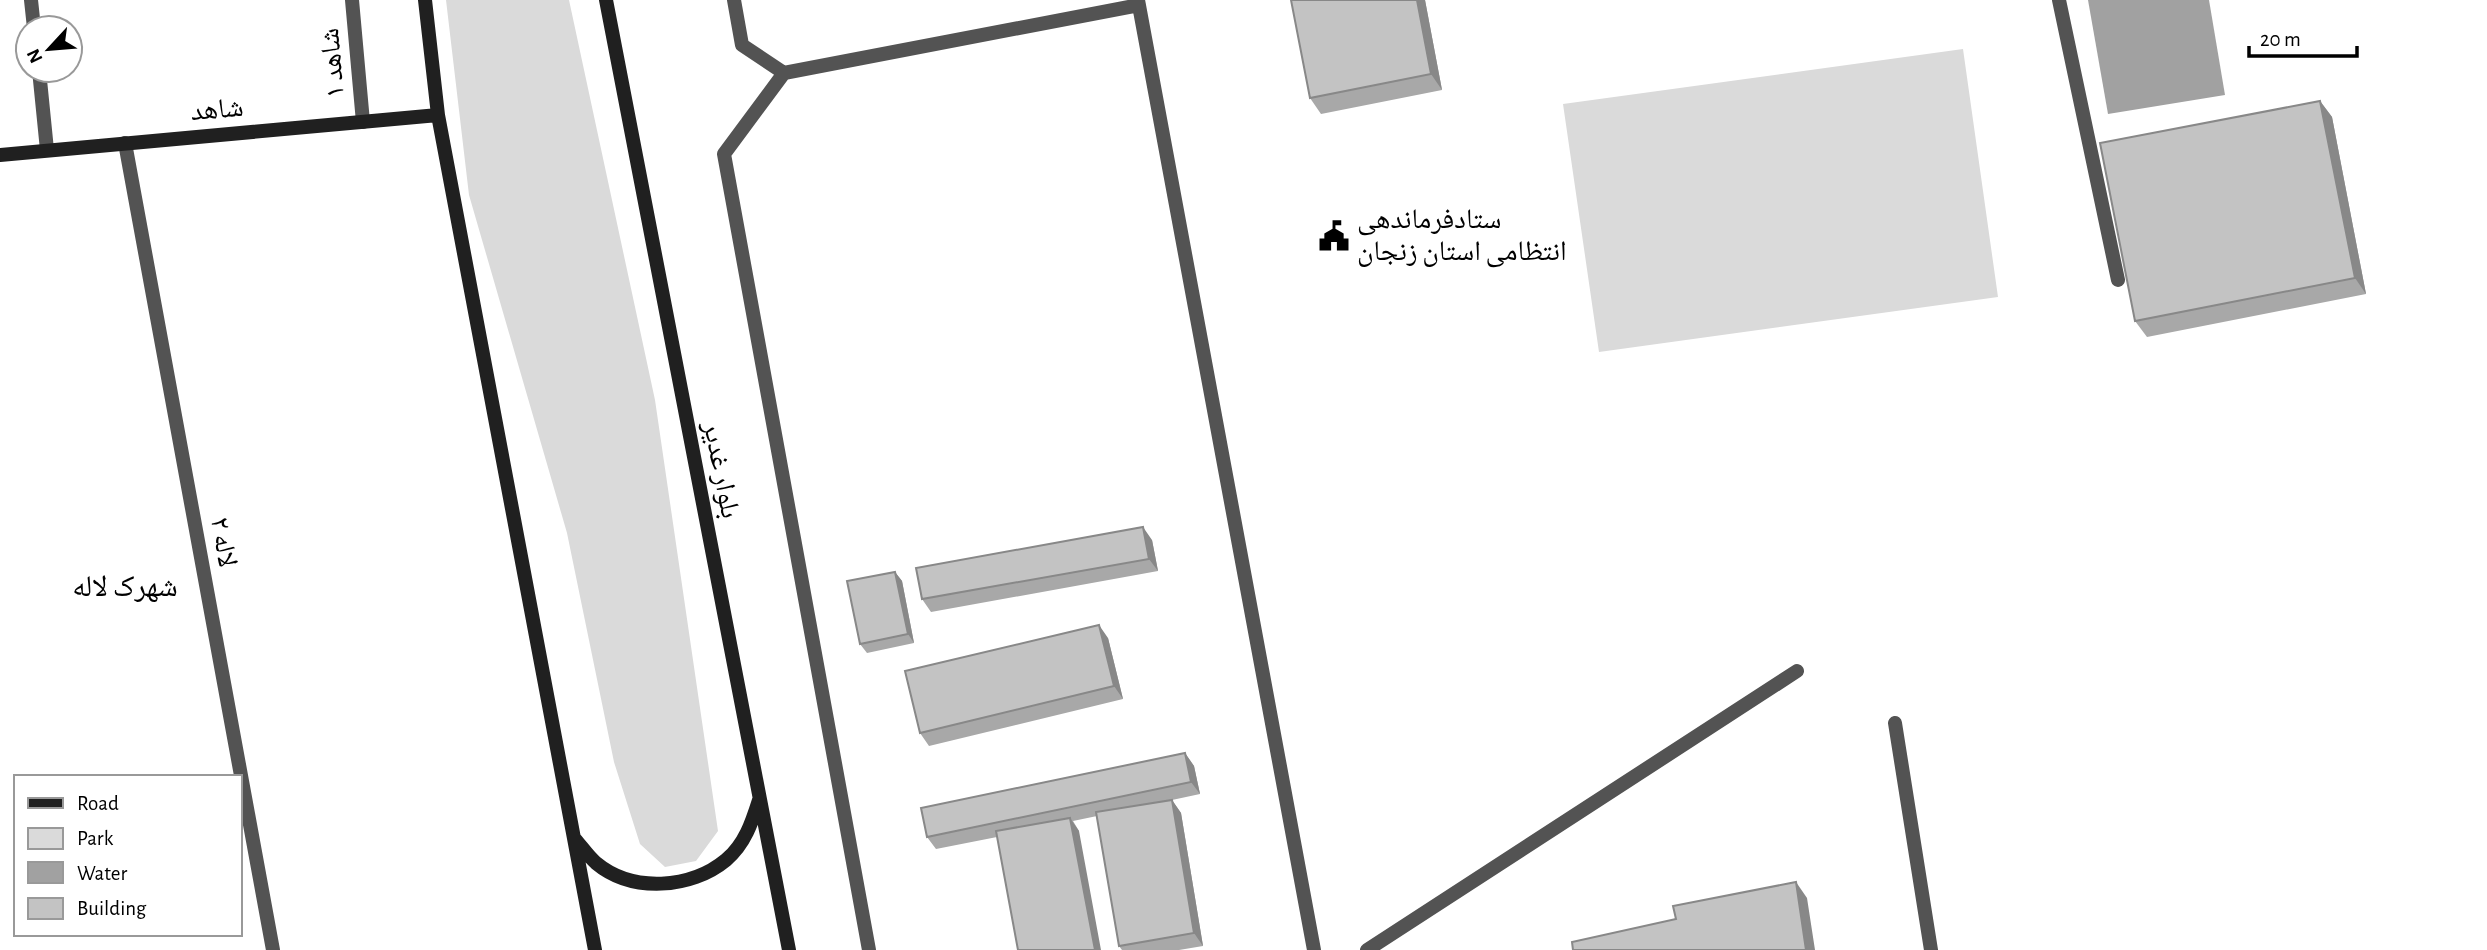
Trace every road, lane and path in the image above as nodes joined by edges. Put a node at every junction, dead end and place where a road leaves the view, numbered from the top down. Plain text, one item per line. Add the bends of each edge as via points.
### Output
1 (352, 0) edge
2 (425, 0) edge
3 (606, 0) edge
4 (734, 0) edge
5 (2059, 0) edge
6 (1138, 2) edge
7 (784, 73) junction
8 (40, 84) edge
9 (438, 115) junction
10 (363, 122) junction
11 (125, 143) junction
12 (47, 150) junction
13 (0, 155) edge
14 (2118, 280) edge
15 (1797, 671) dead end
16 (1895, 723) dead end
17 (241, 775) edge
18 (242, 781) edge
19 (760, 799) junction
20 (574, 838) junction
21 (273, 950) edge
22 (595, 950) edge
23 (789, 950) edge
24 (869, 950) edge
25 (1314, 950) edge
26 (1367, 950) edge
27 (1931, 950) edge

1 - 10 street, شاهد ۱
2 - 9 main road
3 - 19 main road, بلوار غدیر
4 - 7 street via 743,45
5 - 14 street
6 - 7 street
6 - 25 street
7 - 24 street via 724,154
8 - 12 street
9 - 10 main road, شاهد
9 - 20 main road
10 - 11 main road, شاهد
11 - 12 main road, شاهد
11 - 17 street, لاله ۲
12 - 13 main road, شاهد
15 - 26 street
16 - 27 street
18 - 21 street, لاله ۲
19 - 20 main road via 749,832 727,859 697,878 663,884 628,880 597,864
19 - 23 main road, بلوار غدیر
20 - 22 main road

